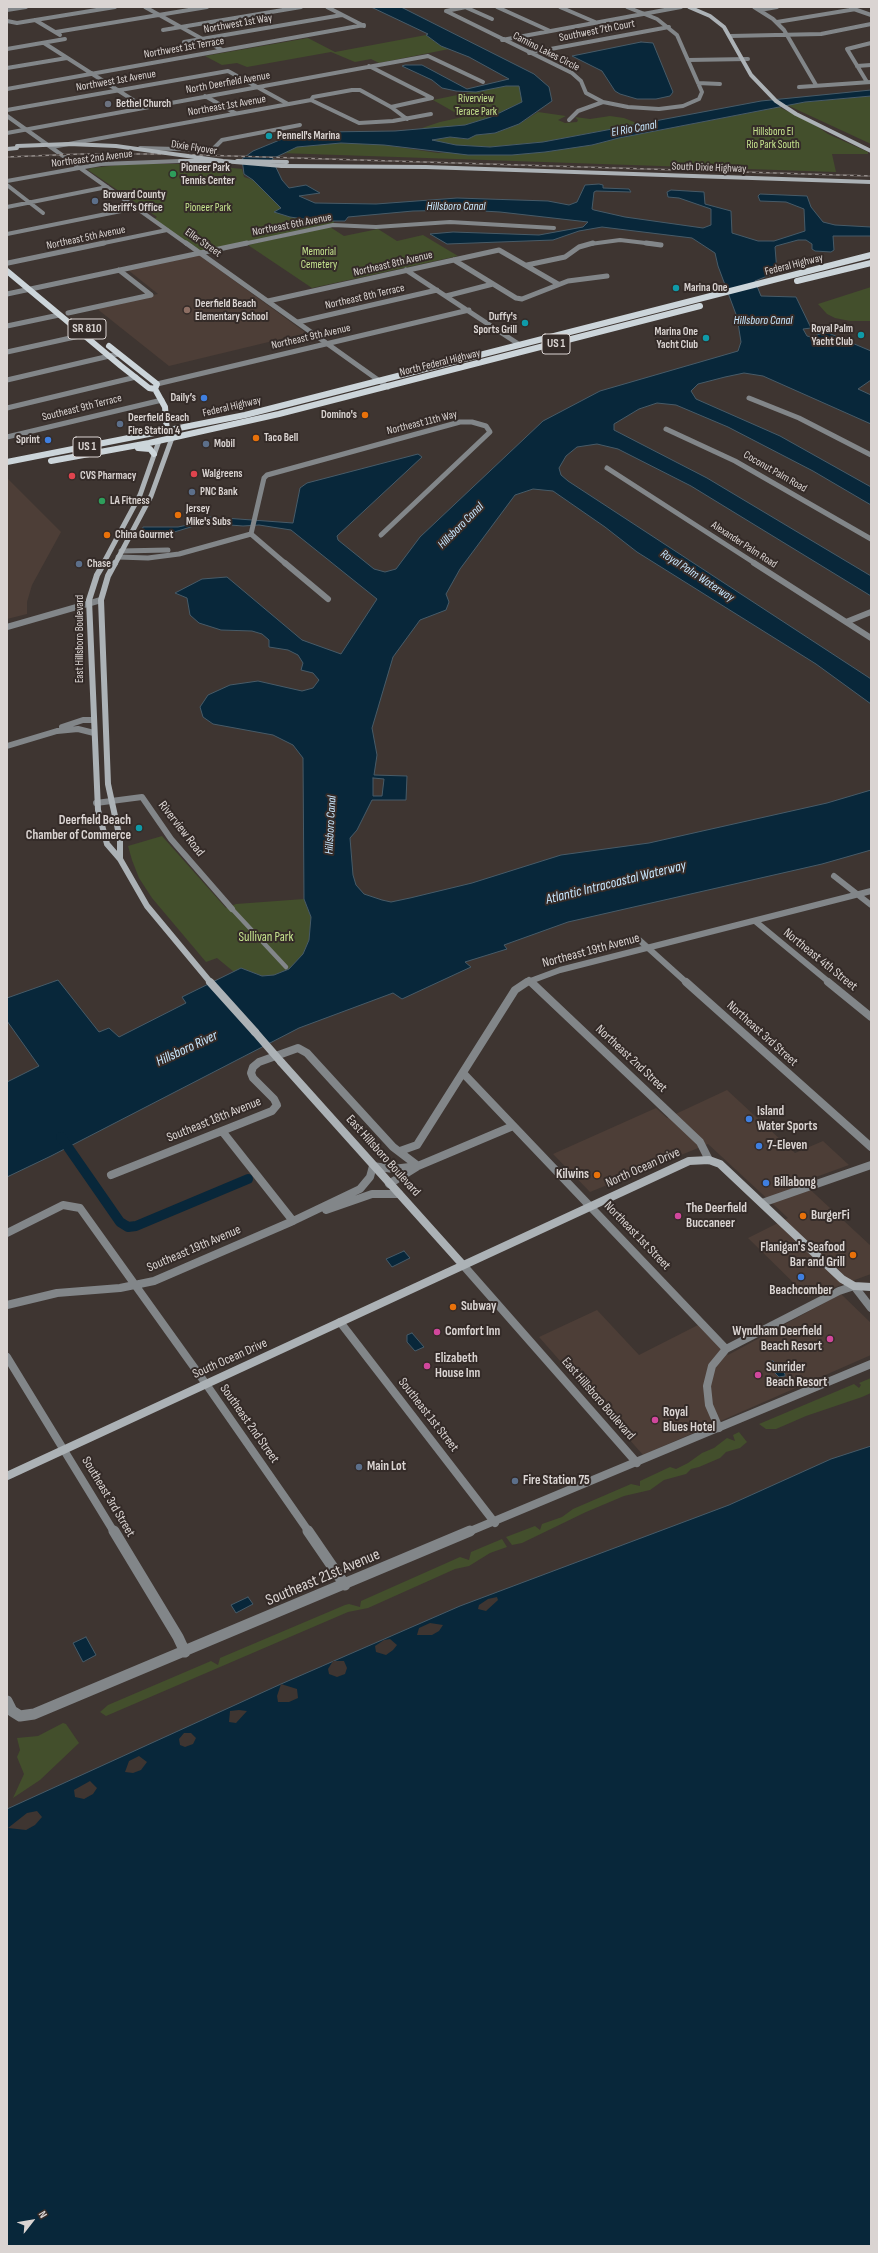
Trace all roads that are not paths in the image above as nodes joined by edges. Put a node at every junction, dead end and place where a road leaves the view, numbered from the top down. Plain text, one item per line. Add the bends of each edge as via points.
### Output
1 (26, 7) edge
2 (115, 7) edge
3 (145, 7) edge
4 (207, 7) edge
5 (301, 7) edge
6 (327, 7) edge
7 (466, 7) edge
8 (497, 7) edge
9 (560, 7) edge
10 (627, 7) edge
11 (681, 7) edge
12 (689, 7) edge
13 (695, 7) edge
14 (754, 7) edge
15 (777, 7) edge
16 (849, 7) edge
17 (856, 9) junction
18 (7, 10) edge
19 (760, 10) junction
20 (644, 14) junction
21 (160, 15) junction
22 (342, 15) junction
23 (871, 15) edge
24 (492, 19) dead end
25 (35, 20) junction
26 (7, 21) edge
27 (596, 22) junction
28 (777, 22) junction
29 (871, 24) edge
30 (669, 27) junction
31 (730, 27) dead end
32 (182, 28) junction
33 (163, 30) dead end
34 (550, 31) junction
35 (733, 31) dead end
36 (56, 32) junction
37 (736, 35) junction
38 (787, 35) junction
39 (731, 36) junction
40 (202, 39) junction
41 (502, 40) junction
42 (184, 42) dead end
43 (740, 42) dead end
44 (44, 43) junction
45 (871, 43) edge
46 (7, 49) edge
47 (222, 50) junction
48 (529, 53) junction
49 (745, 53) dead end
50 (67, 58) junction
51 (742, 59) junction
52 (748, 59) junction
53 (688, 60) junction
54 (871, 65) edge
55 (369, 66) junction
56 (857, 66) junction
57 (7, 68) edge
58 (92, 74) junction
59 (758, 81) junction
60 (483, 82) dead end
61 (869, 82) edge
62 (698, 83) junction
63 (720, 84) dead end
64 (816, 85) junction
65 (258, 86) junction
66 (799, 87) dead end
67 (7, 88) edge
68 (117, 90) junction
69 (205, 96) junction
70 (311, 100) junction
71 (603, 102) junction
72 (288, 104) junction
73 (144, 107) junction
74 (391, 107) junction
75 (7, 110) edge
76 (235, 113) junction
77 (431, 114) dead end
78 (7, 116) edge
79 (407, 119) junction
80 (569, 120) dead end
81 (817, 124) junction
82 (300, 125) dead end
83 (26, 129) junction
84 (7, 133) edge
85 (84, 141) junction
86 (52, 147) junction
87 (871, 147) edge
88 (7, 148) edge
89 (871, 151) edge
90 (180, 161) joint
91 (281, 166) junction
92 (378, 166) junction
93 (80, 167) junction
94 (365, 169) junction
95 (547, 172) junction
96 (7, 181) edge
97 (871, 182) edge
98 (7, 184) edge
99 (107, 187) junction
100 (30, 202) junction
101 (7, 207) edge
102 (136, 208) junction
103 (43, 213) dead end
104 (554, 228) dead end
105 (167, 230) junction
106 (7, 234) edge
107 (661, 245) dead end
108 (199, 253) junction
109 (871, 255) edge
110 (454, 260) junction
111 (7, 263) edge
112 (871, 263) edge
113 (527, 266) junction
114 (120, 270) junction
115 (406, 270) junction
116 (7, 271) edge
117 (607, 276) dead end
118 (790, 283) dead end
119 (493, 284) junction
120 (558, 284) junction
121 (37, 288) junction
122 (29, 289) junction
123 (437, 290) junction
124 (7, 294) edge
125 (722, 294) joint
126 (446, 296) junction
127 (724, 300) dead end
128 (268, 301) junction
129 (469, 310) junction
130 (68, 313) junction
131 (59, 314) junction
132 (68, 321) junction
133 (298, 322) junction
134 (80, 323) junction
135 (600, 325) junction
136 (7, 326) edge
137 (578, 330) junction
138 (593, 334) junction
139 (84, 335) junction
140 (570, 340) junction
141 (328, 344) junction
142 (520, 345) junction
143 (7, 352) edge
144 (493, 352) junction
145 (118, 354) junction
146 (109, 356) junction
147 (486, 362) junction
148 (136, 378) junction
149 (7, 380) edge
150 (380, 381) junction
151 (156, 386) junction
152 (388, 387) junction
153 (749, 398) dead end
154 (162, 400) junction
155 (7, 408) edge
156 (272, 408) joint
157 (666, 429) dead end
158 (168, 432) junction
159 (7, 437) edge
160 (172, 438) junction
161 (159, 441) junction
162 (128, 448) junction
163 (154, 454) junction
164 (871, 455) edge
165 (7, 462) edge
166 (7, 468) edge
167 (607, 468) dead end
168 (144, 485) junction
169 (140, 495) junction
170 (151, 496) junction
171 (147, 505) junction
172 (253, 528) junction
173 (381, 535) dead end
174 (871, 539) edge
175 (114, 544) junction
176 (120, 554) junction
177 (328, 599) dead end
178 (101, 600) junction
179 (89, 602) junction
180 (871, 612) edge
181 (846, 622) junction
182 (7, 623) edge
183 (7, 627) edge
184 (871, 638) edge
185 (92, 696) junction
186 (105, 714) junction
187 (93, 720) junction
188 (57, 731) junction
189 (94, 733) junction
190 (7, 746) edge
191 (107, 750) junction
192 (110, 801) junction
193 (96, 803) junction
194 (120, 859) junction
195 (834, 876) dead end
196 (871, 891) edge
197 (858, 895) junction
198 (871, 905) edge
199 (232, 909) joint
200 (755, 921) junction
201 (637, 938) dead end
202 (648, 948) junction
203 (286, 967) dead end
204 (529, 980) junction
205 (871, 1017) edge
206 (462, 1073) junction
207 (513, 1126) junction
208 (222, 1131) junction
209 (871, 1147) edge
210 (400, 1151) junction
211 (709, 1160) junction
212 (871, 1165) edge
213 (373, 1166) junction
214 (418, 1166) junction
215 (111, 1175) dead end
216 (389, 1184) junction
217 (399, 1194) junction
218 (762, 1203) junction
219 (590, 1206) junction
220 (293, 1221) junction
221 (7, 1233) edge
222 (463, 1264) junction
223 (136, 1286) junction
224 (854, 1286) junction
225 (871, 1287) edge
226 (7, 1305) edge
227 (871, 1308) edge
228 (340, 1322) junction
229 (726, 1349) junction
230 (7, 1357) edge
231 (871, 1364) edge
232 (206, 1384) junction
233 (719, 1428) junction
234 (64, 1449) junction
235 (637, 1463) junction
236 (7, 1476) edge
237 (495, 1523) junction
238 (345, 1585) junction
239 (185, 1652) junction
240 (7, 1701) edge

1 - 18 street
2 - 25 street
3 - 21 street
4 - 21 street
5 - 32 street
6 - 22 street
7 - 24 street
7 - 41 street, Camino Lakes Circle via 446,11
8 - 34 street
9 - 27 street
10 - 20 street, Camino Lakes Circle
11 - 20 street
12 - 39 main road via 716,20
13 - 31 main road
14 - 19 street
15 - 19 street
16 - 17 street
17 - 23 street
17 - 28 street
19 - 28 street
20 - 27 street
20 - 30 street, Camino Lakes Circle
21 - 32 street
21 - 36 street
22 - 40 street, Northwest 1st Way
22 - 47 street, Northwest 1st Terrace via 365,26
25 - 26 street via 12,23
25 - 36 street
27 - 34 street
28 - 38 street
29 - 38 street via 821,34
30 - 48 street, Southwest 7th Court
30 - 53 street, Camino Lakes Circle via 678,38
32 - 33 street
32 - 40 street
34 - 41 street
35 - 37 main road
36 - 44 street via 65,39
37 - 38 street
37 - 39 street
37 - 43 main road
38 - 64 street
39 - 51 main road
40 - 42 street, Northwest 1st Way
40 - 47 street
41 - 48 street, Camino Lakes Circle
44 - 46 street
44 - 50 street
45 - 56 street via 847,49
47 - 58 street, Northwest 1st Terrace
48 - 71 street, Camino Lakes Circle via 576,76 586,93
49 - 52 main road
50 - 57 street
50 - 58 street
51 - 52 street
51 - 53 street
51 - 59 main road via 751,75
52 - 59 main road
53 - 62 street, Camino Lakes Circle
54 - 56 street
55 - 60 street, North Deerfield Avenue via 428,56
55 - 65 street, North Deerfield Avenue
55 - 74 street via 432,98
56 - 61 street
58 - 67 street, Northwest 1st Terrace
58 - 68 street
59 - 81 main road via 771,97
61 - 64 street
62 - 63 street
62 - 71 street, Camino Lakes Circle via 702,92 700,98 680,106 640,108
64 - 66 street
65 - 68 street, Northwest 1st Avenue via 228,71
65 - 69 street, North Deerfield Avenue
65 - 72 street
68 - 73 street
68 - 75 street, Northwest 1st Avenue
69 - 73 street, North Deerfield Avenue
69 - 76 street
70 - 72 street, Northeast 1st Avenue
70 - 74 street, Northeast 1st Avenue via 312,97 356,89
70 - 79 street via 356,122
71 - 80 street via 578,111
72 - 76 street, Northeast 1st Avenue
73 - 83 street, North Deerfield Avenue
74 - 79 street
76 - 85 street, Northeast 1st Avenue
77 - 79 street
78 - 83 street, Eller Street
81 - 87 main road
81 - 89 main road
82 - 85 street via 222,140 212,150 106,147 93,146
83 - 84 street, North Deerfield Avenue
83 - 86 street, Eller Street
85 - 86 street, Northeast 1st Avenue
86 - 93 street, Eller Street
88 - 91 main road, Dixie Flyover, bridge via 110,149 227,165
90 - 91 main road, bridge via 237,161
90 - 93 street, Northeast 2nd Avenue
91 - 92 main road, Dixie Flyover
91 - 94 main road, Dixie Flyover
92 - 94 main road
92 - 95 main road, South Dixie Highway
93 - 96 street, Northeast 2nd Avenue
93 - 99 street, Eller Street
94 - 95 main road, South Dixie Highway
95 - 97 main road, South Dixie Highway
98 - 100 street
99 - 100 street
99 - 102 street, Eller Street
100 - 101 street
100 - 103 street
102 - 105 street, Eller Street
102 - 106 street
104 - 108 street, Northeast 6th Avenue via 450,222 376,227 333,225
105 - 108 street, Eller Street
105 - 111 street, Northeast 5th Avenue
107 - 113 street via 620,240 601,241 579,247 565,257
108 - 114 street, Northeast 6th Avenue
108 - 128 street, Eller Street
109 - 125 main road, Federal Highway / US 1
110 - 113 street, Northeast 8th Avenue via 499,250
110 - 115 street, Northeast 8th Avenue
110 - 119 street
111 - 121 main road, SR 810
112 - 118 main road, Federal Highway
113 - 120 street
114 - 121 street, Northeast 6th Avenue
114 - 130 street via 151,294
115 - 123 street
115 - 128 street, Northeast 8th Avenue
116 - 122 main road, SR 810
117 - 120 street
119 - 120 street via 522,299
119 - 126 street
121 - 122 street, Northeast 6th Avenue
121 - 130 main road, SR 810
122 - 124 street, Northeast 6th Avenue
122 - 131 main road, SR 810
123 - 126 street
123 - 133 street, Northeast 8th Terrace
125 - 135 main road, North Federal Highway / US 1
126 - 129 street
127 - 138 main road, North Federal Highway / US 1
128 - 133 street, Eller Street
129 - 141 street, Northeast 9th Avenue
129 - 142 street
130 - 134 main road, SR 810
131 - 132 main road, SR 810
131 - 136 street
132 - 134 main road
132 - 139 main road, SR 810
133 - 141 street, Eller Street
134 - 145 main road, SR 810
135 - 137 main road, North Federal Highway / US 1
135 - 138 main road via 593,330
137 - 140 main road via 579,335
137 - 142 main road, North Federal Highway / US 1
138 - 140 main road, North Federal Highway / US 1
139 - 143 street
139 - 146 main road, SR 810
140 - 147 main road, North Federal Highway / US 1
141 - 150 street, Eller Street
141 - 151 street, Northeast 9th Avenue
142 - 144 main road, North Federal Highway / US 1
144 - 147 main road via 485,357
144 - 150 main road, North Federal Highway / US 1
145 - 146 street
145 - 151 main road, SR 810
146 - 148 main road, SR 810
146 - 149 street
147 - 152 main road, North Federal Highway / US 1
148 - 151 main road, SR 810 via 149,388
148 - 155 street
150 - 152 street, Eller Street
150 - 156 main road, North Federal Highway / US 1
151 - 154 main road, SR 810
152 - 160 main road, North Federal Highway / US 1
153 - 164 street via 798,418
154 - 158 main road, SR 810
154 - 159 street, Southeast 9th Terrace
156 - 158 main road, Federal Highway / US 1
157 - 174 street, Coconut Palm Road via 735,461
158 - 160 main road, SR 810
158 - 161 main road, East Hillsboro Boulevard
158 - 165 main road, Federal Highway / US 1
160 - 161 main road, North Federal Highway / US 1
160 - 170 main road, East Hillsboro Boulevard
161 - 162 main road, US 1
161 - 163 main road, East Hillsboro Boulevard
162 - 163 main road via 147,448
162 - 166 main road, US 1
163 - 168 main road, East Hillsboro Boulevard
167 - 181 street, Alexander Palm Road
168 - 169 main road, East Hillsboro Boulevard
168 - 170 main road via 146,493
169 - 171 main road
169 - 175 main road, East Hillsboro Boulevard
170 - 171 main road, East Hillsboro Boulevard
171 - 176 main road, East Hillsboro Boulevard
172 - 173 street, Northeast 11th Way via 264,478 267,475 460,422 486,426 490,432
172 - 176 street via 205,545 164,554
172 - 177 street
175 - 176 main road via 114,553
175 - 179 main road, East Hillsboro Boulevard via 96,578
176 - 178 main road, East Hillsboro Boulevard via 108,576
178 - 179 street
178 - 186 main road, East Hillsboro Boulevard
179 - 182 street
179 - 183 street
179 - 185 main road, East Hillsboro Boulevard
180 - 181 street
181 - 184 street, Alexander Palm Road
185 - 186 main road via 97,699 99,713
185 - 187 main road, East Hillsboro Boulevard
186 - 191 main road, East Hillsboro Boulevard
187 - 188 street via 83,720
187 - 189 main road, East Hillsboro Boulevard
187 - 191 main road via 102,726
188 - 189 street via 78,729
188 - 190 street
189 - 193 main road, East Hillsboro Boulevard
191 - 192 main road, East Hillsboro Boulevard
192 - 193 street, Riverview Road
192 - 194 main road, East Hillsboro Boulevard via 120,839
192 - 199 street, Riverview Road via 142,797 171,839
193 - 194 main road, East Hillsboro Boulevard via 108,844
194 - 213 main road, East Hillsboro Boulevard, bridge via 147,906 196,966
195 - 197 street
196 - 197 street, Northeast 19th Avenue
197 - 198 street
197 - 200 street, Northeast 19th Avenue
199 - 203 street
200 - 202 street, Northeast 19th Avenue
200 - 205 street, Northeast 4th Street
201 - 202 street, Northeast 3rd Street
202 - 204 street, Northeast 19th Avenue
202 - 209 street, Northeast 3rd Street
204 - 206 street, Northeast 19th Avenue via 515,990
204 - 211 street, Northeast 2nd Street via 700,1142
206 - 207 street, Northeast 1st Street
206 - 210 street, Northeast 19th Avenue via 417,1145
207 - 214 street
207 - 219 street, Northeast 1st Street
208 - 210 street, Southeast 18th Avenue via 272,1111 277,1106 274,1099 253,1078 253,1067 298,1048 307,1053
208 - 215 street, Southeast 18th Avenue
208 - 220 street
210 - 214 street, Southeast 18th Avenue
211 - 218 main road via 728,1170
211 - 219 main road, North Ocean Drive via 689,1161
212 - 218 street
213 - 214 street via 393,1169
213 - 216 main road, East Hillsboro Boulevard
213 - 220 street, Southeast 19th Avenue via 370,1177 360,1189
214 - 216 street
216 - 217 main road, East Hillsboro Boulevard
217 - 220 street, Southeast 19th Avenue via 372,1194
217 - 222 main road, East Hillsboro Boulevard
218 - 224 main road via 842,1279
219 - 222 main road, North Ocean Drive
219 - 229 street, Northeast 1st Street
220 - 223 street, Southeast 19th Avenue via 163,1278
221 - 223 street, Southeast 2nd Street via 63,1205 80,1208
222 - 228 main road, South Ocean Drive
222 - 235 street, East Hillsboro Boulevard
223 - 226 street, Southeast 19th Avenue via 57,1293
223 - 232 street, Southeast 2nd Street
224 - 225 main road
224 - 227 street
224 - 229 street via 839,1290
228 - 232 main road, South Ocean Drive
228 - 237 street, Southeast 1st Street
229 - 233 street via 712,1366 707,1386 709,1405
230 - 234 street, Southeast 3rd Street
231 - 233 street, Southeast 21st Avenue
232 - 234 main road, South Ocean Drive
232 - 238 street, Southeast 2nd Street
233 - 235 street, Southeast 21st Avenue
234 - 236 main road, South Ocean Drive
234 - 239 street, Southeast 3rd Street
235 - 237 street, Southeast 21st Avenue
237 - 238 street, Southeast 21st Avenue
238 - 239 street, Southeast 21st Avenue
239 - 240 street, Southeast 21st Avenue via 34,1714 20,1716 12,1710

